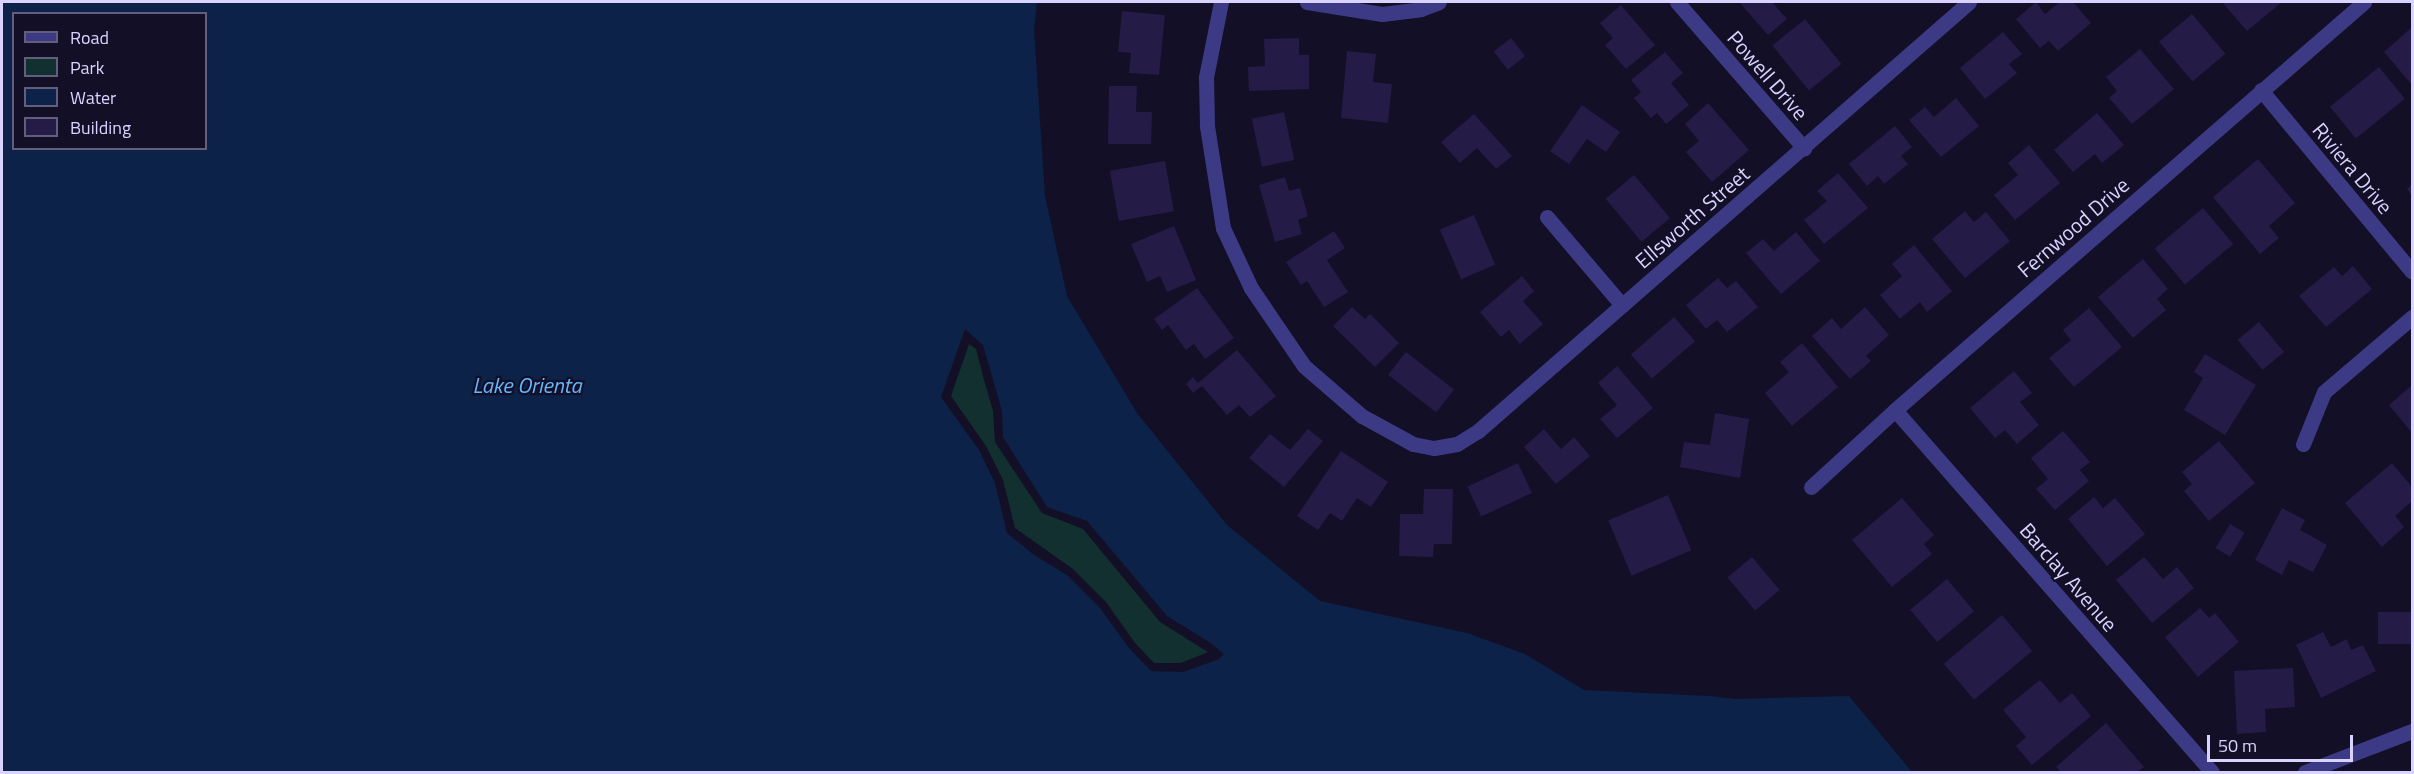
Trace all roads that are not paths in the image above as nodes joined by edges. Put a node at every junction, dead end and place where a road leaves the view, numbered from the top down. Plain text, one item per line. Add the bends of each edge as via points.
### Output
1 (1221, 2) edge
2 (1307, 2) edge
3 (1439, 2) edge
4 (1677, 2) edge
5 (1969, 2) edge
6 (2364, 2) edge
7 (2261, 90) junction
8 (1804, 148) junction
9 (1547, 217) dead end
10 (2412, 272) edge
11 (1622, 305) junction
12 (2412, 317) edge
13 (1895, 410) junction
14 (2303, 444) dead end
15 (1811, 487) dead end
16 (2412, 731) edge
17 (2212, 772) edge
18 (2305, 772) edge

1 - 11 street, Ellsworth Street via 1206,77 1207,116 1222,228 1251,288 1304,366 1362,417 1413,444 1434,448 1457,444 1478,431
2 - 3 street via 1382,14 1421,9
4 - 8 street, Powell Drive
5 - 8 street, Ellsworth Street
6 - 7 street, Fernwood Drive
7 - 10 street, Riviera Drive
7 - 13 street, Fernwood Drive
8 - 11 street, Ellsworth Street
9 - 11 street
12 - 14 street via 2324,392
13 - 15 street, Fernwood Drive
13 - 17 street, Barclay Avenue
16 - 18 street

